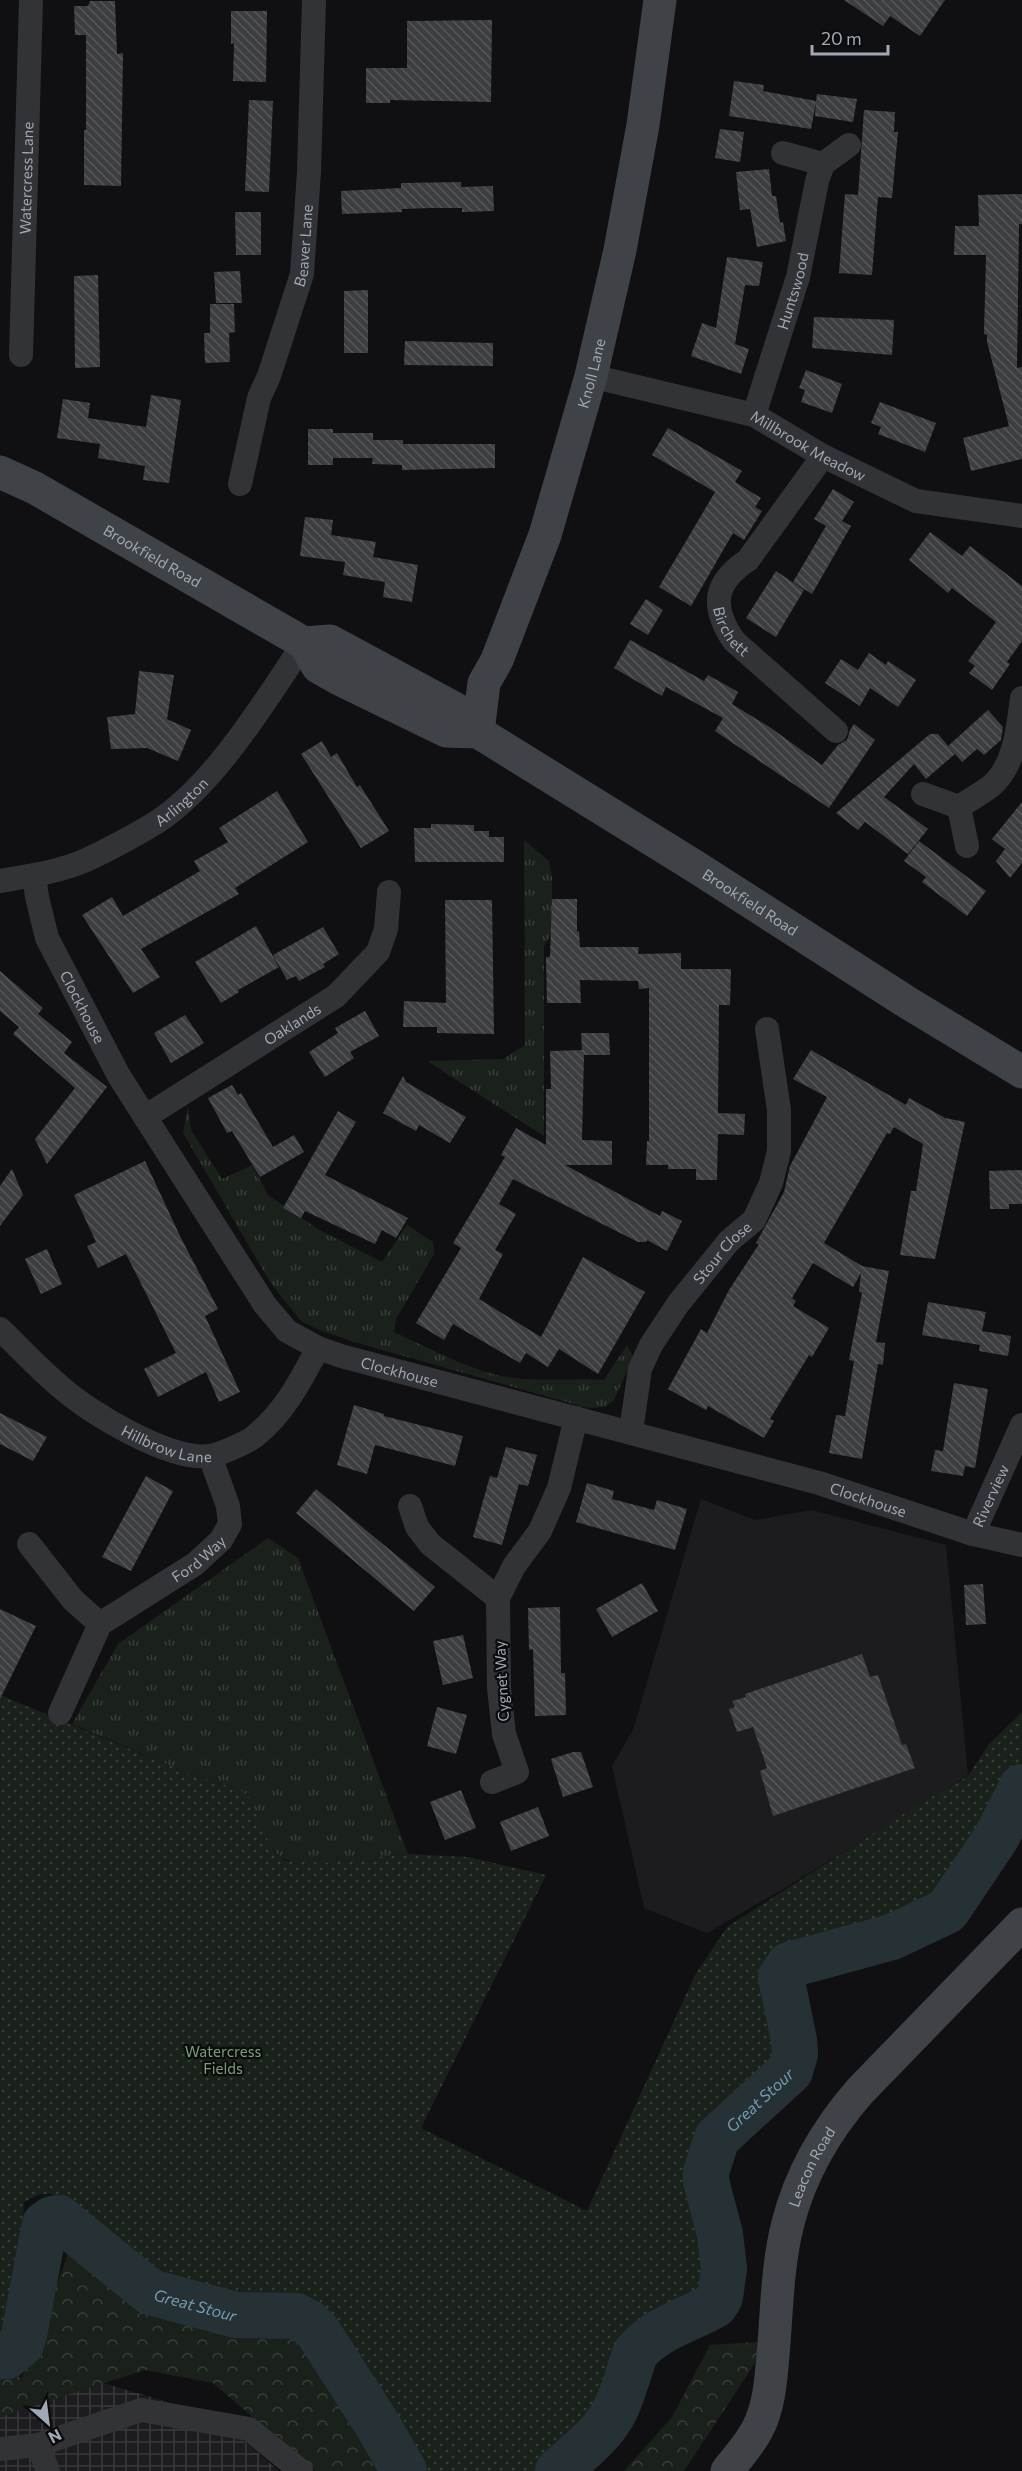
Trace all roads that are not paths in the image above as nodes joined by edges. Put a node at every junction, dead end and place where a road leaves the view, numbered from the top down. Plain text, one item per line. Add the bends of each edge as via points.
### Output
1 (31, 0) edge
2 (314, 0) edge
3 (660, 0) edge
4 (849, 145) dead end
5 (783, 153) dead end
6 (824, 164) junction
7 (21, 355) dead end
8 (591, 376) junction
9 (754, 415) junction
10 (823, 456) junction
11 (0, 472) edge
12 (240, 484) dead end
13 (1022, 516) edge
14 (304, 643) junction
15 (1022, 699) edge
16 (836, 731) dead end
17 (478, 732) junction
18 (923, 794) dead end
19 (959, 807) junction
20 (967, 846) dead end
21 (34, 876) junction
22 (0, 881) edge
23 (389, 892) dead end
24 (767, 1029) dead end
25 (1022, 1072) edge
26 (145, 1117) junction
27 (0, 1329) edge
28 (318, 1348) junction
29 (576, 1418) junction
30 (1022, 1425) edge
31 (631, 1431) junction
32 (210, 1456) junction
33 (410, 1506) dead end
34 (973, 1534) junction
35 (29, 1544) dead end
36 (1022, 1545) edge
37 (498, 1598) junction
38 (100, 1624) junction
39 (60, 1713) dead end
40 (492, 1782) dead end
41 (1022, 1924) edge
42 (38, 2445) junction
43 (0, 2449) edge
44 (48, 2471) edge
45 (301, 2471) edge
46 (727, 2471) edge

1 - 7 street, Watercress Lane
2 - 12 street, Beaver Lane via 302,274 259,398
3 - 8 street, Knoll Lane via 620,250
4 - 6 street
5 - 6 street
6 - 9 street, Huntswood via 817,181 798,277
8 - 9 street, Millbrook Meadow
8 - 17 street, Knoll Lane via 545,535 497,660 484,683
9 - 10 street, Millbrook Meadow
10 - 13 street, Millbrook Meadow via 916,501
10 - 16 street, Birchett via 748,560 733,570 720,587 719,609 734,641
11 - 14 street, Brookfield Road
14 - 17 street, Brookfield Road via 330,641 456,709
14 - 21 street, Arlington via 242,735 193,791 158,821 110,848
15 - 19 street via 1007,766 992,785
17 - 25 street, Brookfield Road
18 - 19 street
19 - 20 street
21 - 22 street, Arlington
21 - 26 street, Clockhouse via 47,938 119,1076
23 - 26 street, Oaklands via 386,928 378,952 336,996
24 - 31 street, Stour Close via 779,1110 779,1151 771,1183 754,1220 729,1241 651,1345 640,1369
26 - 28 street, Clockhouse via 265,1305 287,1331
27 - 32 street, Hillbrow Lane via 63,1390 109,1420 183,1455
28 - 29 street, Clockhouse
28 - 32 street, Hillbrow Lane via 280,1413 254,1438
29 - 31 street, Clockhouse
29 - 37 street, Cygnet Way via 554,1498 540,1531 514,1566
30 - 34 street, Riverview
31 - 34 street, Clockhouse via 819,1483
32 - 38 street, Ford Way via 228,1506 230,1524 221,1540 195,1564
33 - 37 street via 417,1527 430,1544
34 - 36 street, Clockhouse
35 - 38 street via 73,1600
37 - 40 street, Cygnet Way via 504,1734 517,1772
38 - 39 street
41 - 46 street, Leacon Road via 860,2091 809,2163 782,2255 770,2391 758,2429
42 - 43 street
42 - 44 street
42 - 45 street via 141,2410 249,2429

